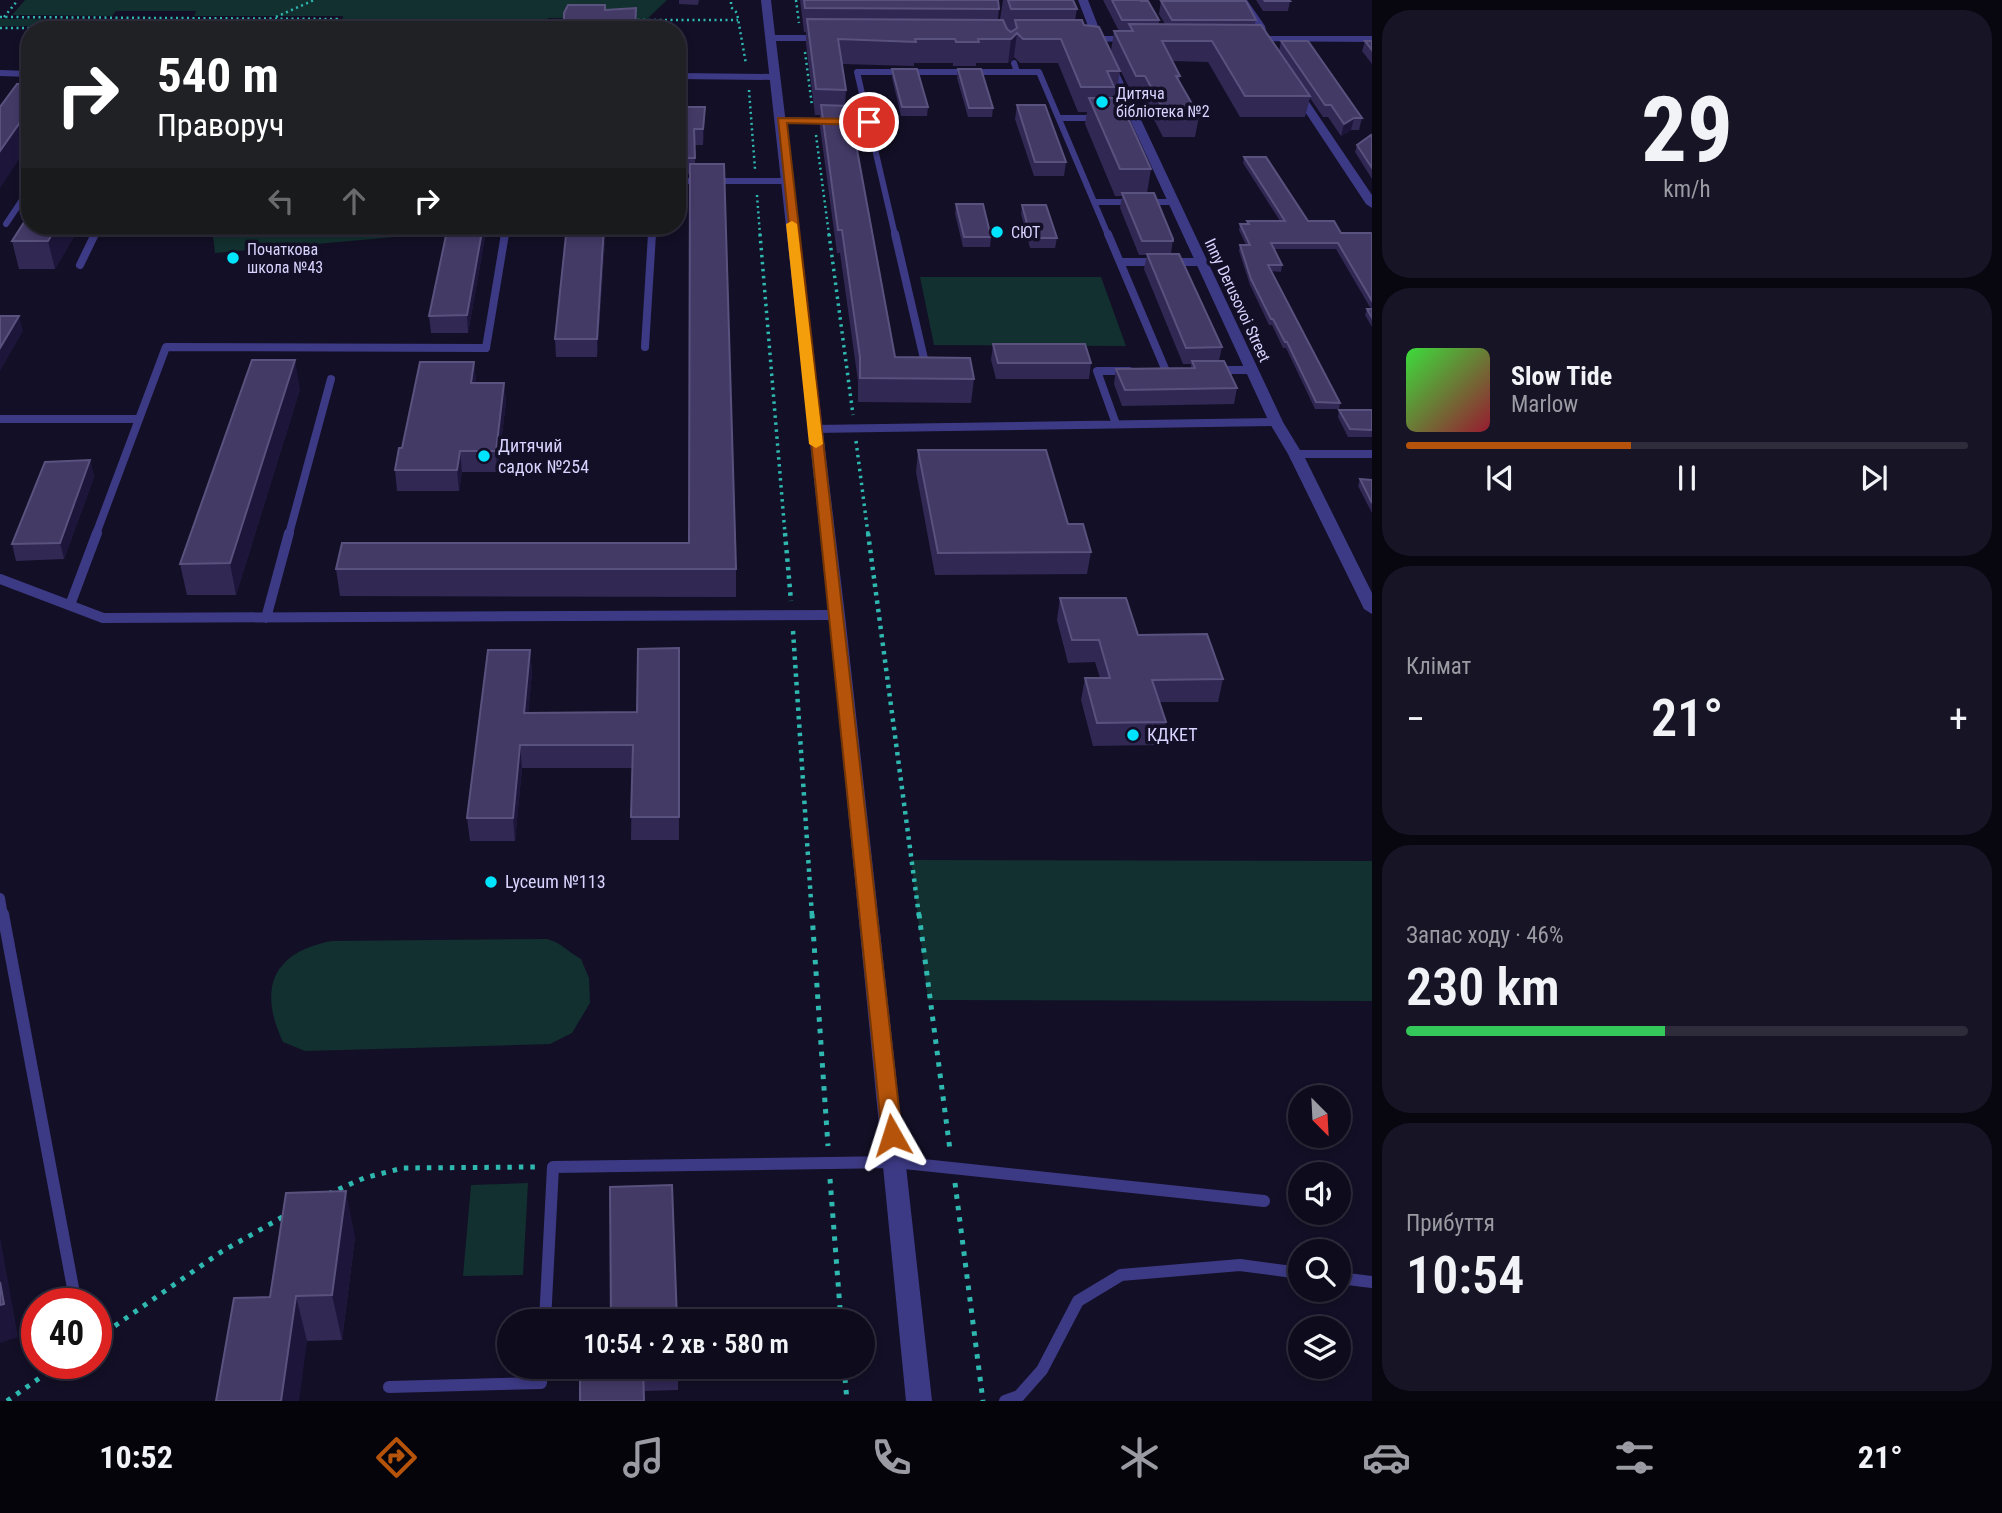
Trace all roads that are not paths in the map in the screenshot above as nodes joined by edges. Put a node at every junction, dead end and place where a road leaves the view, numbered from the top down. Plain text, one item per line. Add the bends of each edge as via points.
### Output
1 (766, 0) edge
2 (1083, 0) edge
3 (1242, 0) edge
4 (770, 38) junction
5 (842, 38) edge
6 (1262, 38) junction
7 (1372, 38) edge
8 (1071, 39) edge
9 (1098, 39) junction
10 (1153, 39) edge
11 (1234, 39) edge
12 (1276, 61) edge
13 (1014, 63) edge
14 (1017, 72) junction
15 (0, 73) edge
16 (21, 74) edge
17 (686, 76) edge
18 (775, 76) junction
19 (1291, 83) edge
20 (1059, 118) junction
21 (1109, 118) edge
22 (781, 120) junction
23 (869, 122) junction
24 (686, 181) edge
25 (787, 181) junction
26 (21, 202) edge
27 (1095, 202) junction
28 (1174, 202) junction
29 (1372, 204) edge
30 (6, 225) dead end
31 (95, 235) edge
32 (505, 235) edge
33 (651, 235) edge
34 (1120, 262) junction
35 (1201, 262) junction
36 (80, 265) dead end
37 (645, 347) dead end
38 (925, 363) edge
39 (1178, 370) edge
40 (1203, 370) edge
41 (1252, 370) junction
42 (1139, 371) edge
43 (1152, 371) edge
44 (1166, 371) junction
45 (331, 379) dead end
46 (0, 419) edge
47 (139, 419) junction
48 (1276, 422) junction
49 (1116, 425) junction
50 (814, 429) junction
51 (1295, 454) junction
52 (1372, 454) edge
53 (0, 579) edge
54 (70, 605) junction
55 (1372, 609) edge
56 (837, 615) junction
57 (266, 618) junction
58 (0, 898) edge
59 (895, 1162) junction
60 (1264, 1202) dead end
61 (1288, 1271) edge
62 (1351, 1279) edge
63 (1372, 1282) edge
64 (73, 1288) edge
65 (546, 1309) edge
66 (541, 1379) edge
67 (389, 1387) dead end
68 (919, 1401) edge
69 (1005, 1401) edge

1 - 4 street
2 - 9 street, Inny Derusovoi Street
3 - 6 street via 1260,26
4 - 5 street
4 - 18 street
6 - 7 street
6 - 11 street
6 - 12 street
8 - 9 street
9 - 10 street
9 - 28 street, Inny Derusovoi Street via 1128,118
13 - 14 lane
14 - 20 lane via 1039,72
14 - 23 lane via 857,72
15 - 16 lane
17 - 18 lane
18 - 22 street
19 - 29 street
20 - 21 lane
20 - 27 lane
22 - 23 lane
22 - 25 street
23 - 38 lane
24 - 25 lane
25 - 50 street
26 - 30 lane
27 - 28 lane
27 - 34 lane
28 - 35 street, Inny Derusovoi Street
31 - 36 lane
32 - 47 lane via 486,348 166,347
33 - 37 lane
34 - 35 lane
34 - 44 lane
35 - 41 street, Inny Derusovoi Street
39 - 44 lane
40 - 41 lane
41 - 48 street, Inny Derusovoi Street
42 - 49 lane via 1097,371
43 - 44 lane
45 - 57 lane
46 - 47 lane
47 - 54 lane
48 - 49 lane
48 - 51 street, Inny Derusovoi Street
49 - 50 lane
50 - 56 street
51 - 52 street
51 - 55 street, Inny Derusovoi Street
53 - 54 lane
54 - 57 lane via 103,618
56 - 57 lane
56 - 59 street
58 - 64 lane
59 - 60 lane
59 - 65 lane via 553,1167
59 - 68 street
61 - 69 lane via 1240,1265 1121,1275 1078,1301 1042,1370 1019,1396
62 - 63 lane
66 - 67 lane via 541,1383

